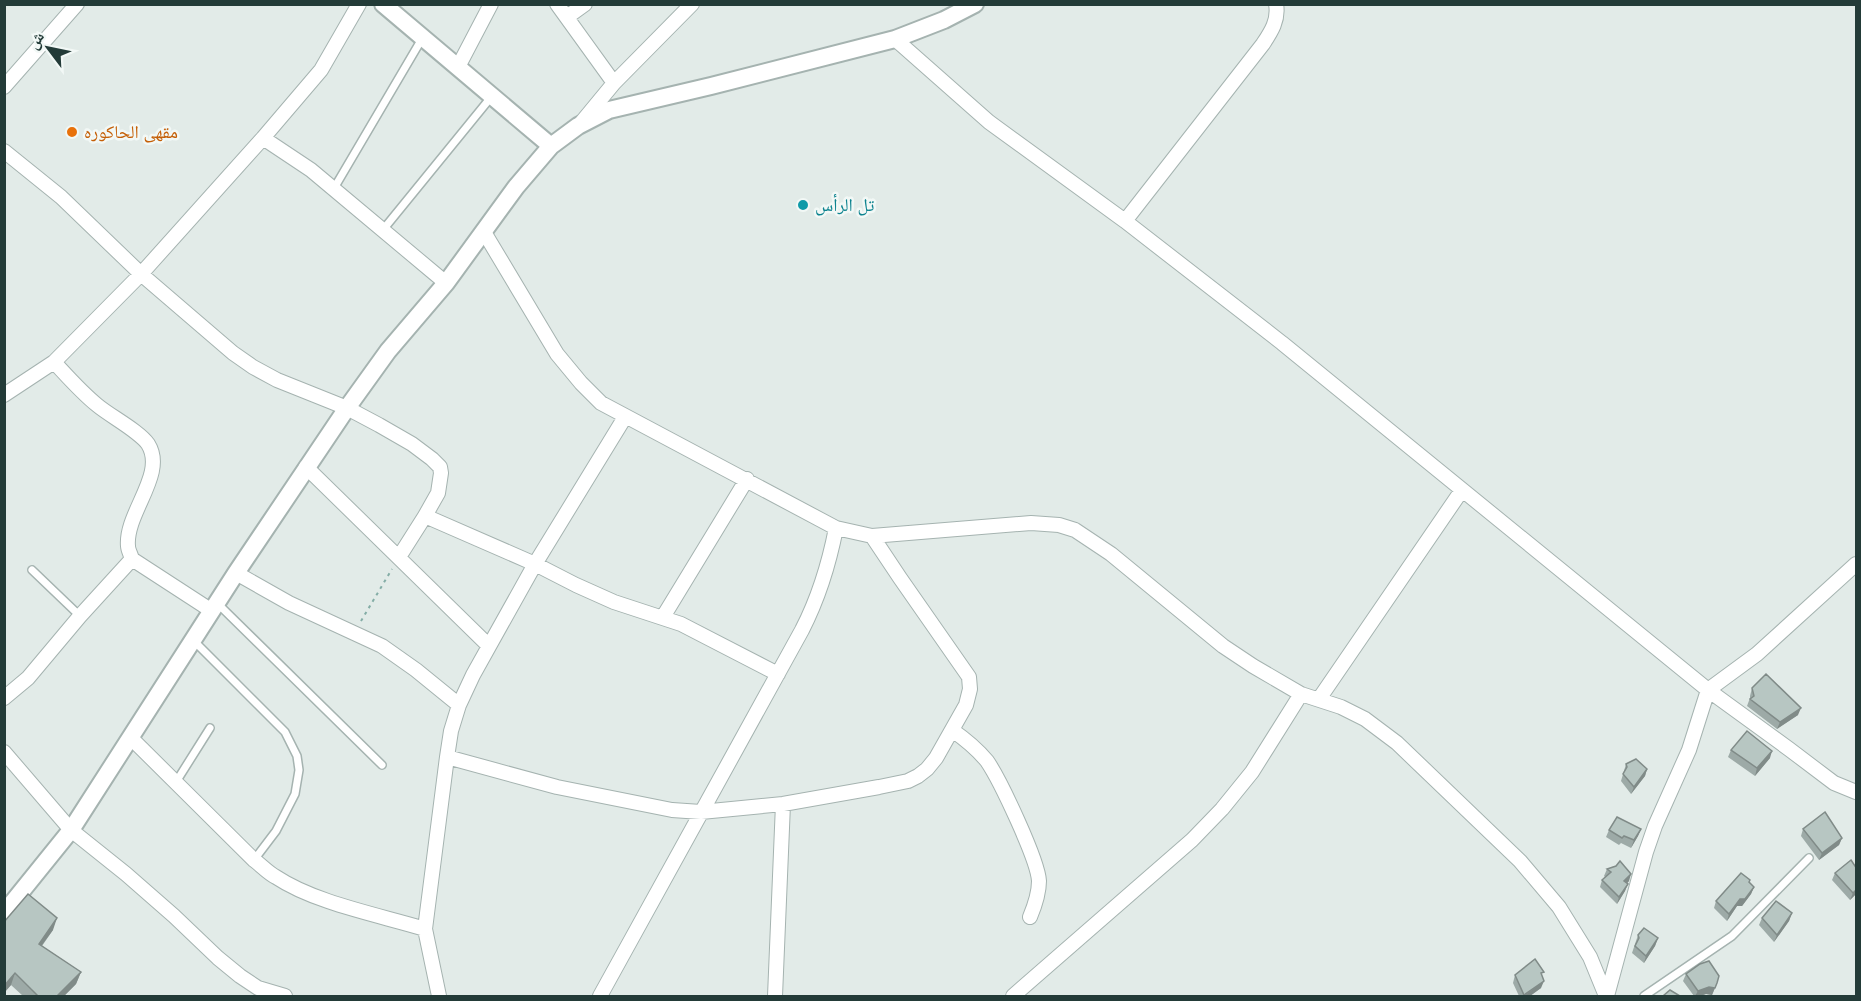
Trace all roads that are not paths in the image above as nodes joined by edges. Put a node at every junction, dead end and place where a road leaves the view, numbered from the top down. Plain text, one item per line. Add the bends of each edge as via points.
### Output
1 (77, 4) edge
2 (359, 4) edge
3 (383, 4) edge
4 (491, 4) edge
5 (557, 4) edge
6 (585, 4) edge
7 (692, 4) edge
8 (975, 4) edge
9 (1276, 4) edge
10 (955, 8) edge
11 (567, 16) junction
12 (423, 37) junction
13 (895, 39) junction
14 (458, 67) junction
15 (614, 83) junction
16 (4, 87) edge
17 (492, 96) junction
18 (578, 126) junction
19 (263, 138) junction
20 (551, 146) junction
21 (4, 151) edge
22 (333, 190) junction
23 (1125, 221) junction
24 (382, 231) junction
25 (484, 232) junction
26 (141, 274) junction
27 (446, 283) junction
28 (54, 362) junction
29 (4, 395) edge
30 (347, 408) junction
31 (625, 417) junction
32 (306, 467) junction
33 (747, 479) junction
34 (1462, 490) junction
35 (425, 516) junction
36 (836, 528) junction
37 (872, 536) junction
38 (399, 556) junction
39 (132, 559) junction
40 (535, 564) junction
41 (1857, 564) edge
42 (32, 570) dead end
43 (236, 573) junction
44 (215, 607) junction
45 (80, 616) junction
46 (663, 617) junction
47 (193, 640) junction
48 (489, 646) junction
49 (778, 674) junction
50 (1708, 690) junction
51 (1301, 694) junction
52 (4, 698) edge
53 (1319, 699) junction
54 (459, 705) junction
55 (210, 728) dead end
56 (952, 730) junction
57 (131, 738) junction
58 (4, 752) edge
59 (447, 757) junction
60 (382, 765) dead end
61 (176, 782) junction
62 (1857, 792) edge
63 (783, 804) junction
64 (701, 812) junction
65 (71, 830) junction
66 (1809, 858) dead end
67 (254, 860) junction
68 (4, 913) edge
69 (1030, 917) dead end
70 (425, 929) junction
71 (256, 992) edge
72 (285, 996) edge
73 (439, 996) edge
74 (600, 996) edge
75 (775, 996) edge
76 (1013, 996) edge
77 (1606, 996) edge
78 (1644, 996) edge

1 - 16 street
2 - 19 street via 321,70
3 - 12 street
4 - 14 street
5 - 11 street
6 - 11 street
7 - 15 street
8 - 10 street
9 - 23 street via 1272,31
10 - 13 street
11 - 15 street
12 - 14 street
12 - 22 lane
13 - 18 street via 624,106
13 - 23 street via 989,122
14 - 17 street
15 - 18 street
17 - 20 street
17 - 24 lane
18 - 20 street
19 - 22 street
19 - 26 street
20 - 25 street
21 - 26 street via 61,197
22 - 24 street
23 - 34 street
24 - 27 street
25 - 27 street
25 - 31 street via 557,354 601,403
26 - 28 street
26 - 30 street via 253,367
27 - 30 street via 388,351
28 - 29 street
28 - 39 street via 98,405 142,438 152,454 151,476 129,534
30 - 32 street
30 - 35 street via 412,444 440,467 438,493
31 - 33 street
31 - 40 street
32 - 38 street
32 - 43 street
33 - 36 street
33 - 46 street
34 - 50 street
34 - 53 street
35 - 38 street
35 - 40 street
36 - 37 street
36 - 49 street via 814,606
37 - 51 street via 1031,523 1075,530 1111,554 1223,646
37 - 56 street via 969,677 966,705
38 - 48 street
39 - 44 street
39 - 45 street
40 - 46 street via 614,602
40 - 48 street
41 - 50 street via 1763,649
42 - 45 lane
43 - 44 street
43 - 54 street via 381,646
44 - 47 street
44 - 60 lane
45 - 52 street via 28,678
46 - 49 street
47 - 57 street
47 - 67 lane via 285,732 297,756 295,794 276,831
48 - 54 street
49 - 64 street
50 - 62 street via 1834,783
50 - 77 street via 1689,750 1646,852
51 - 53 street
51 - 76 street via 1252,772 1207,825
53 - 77 street via 1365,719 1397,742 1520,861 1579,937
54 - 59 street
55 - 61 lane
56 - 63 street via 927,769 908,781
56 - 69 street via 988,762 1035,862 1038,897
57 - 61 street
57 - 65 street
58 - 65 street
59 - 64 street via 568,790
59 - 70 street
61 - 67 street
63 - 64 street
63 - 75 street
64 - 74 street
65 - 68 street
65 - 71 street via 174,916
66 - 78 lane via 1732,936
67 - 70 street via 275,877 328,901
70 - 73 street
71 - 72 street

